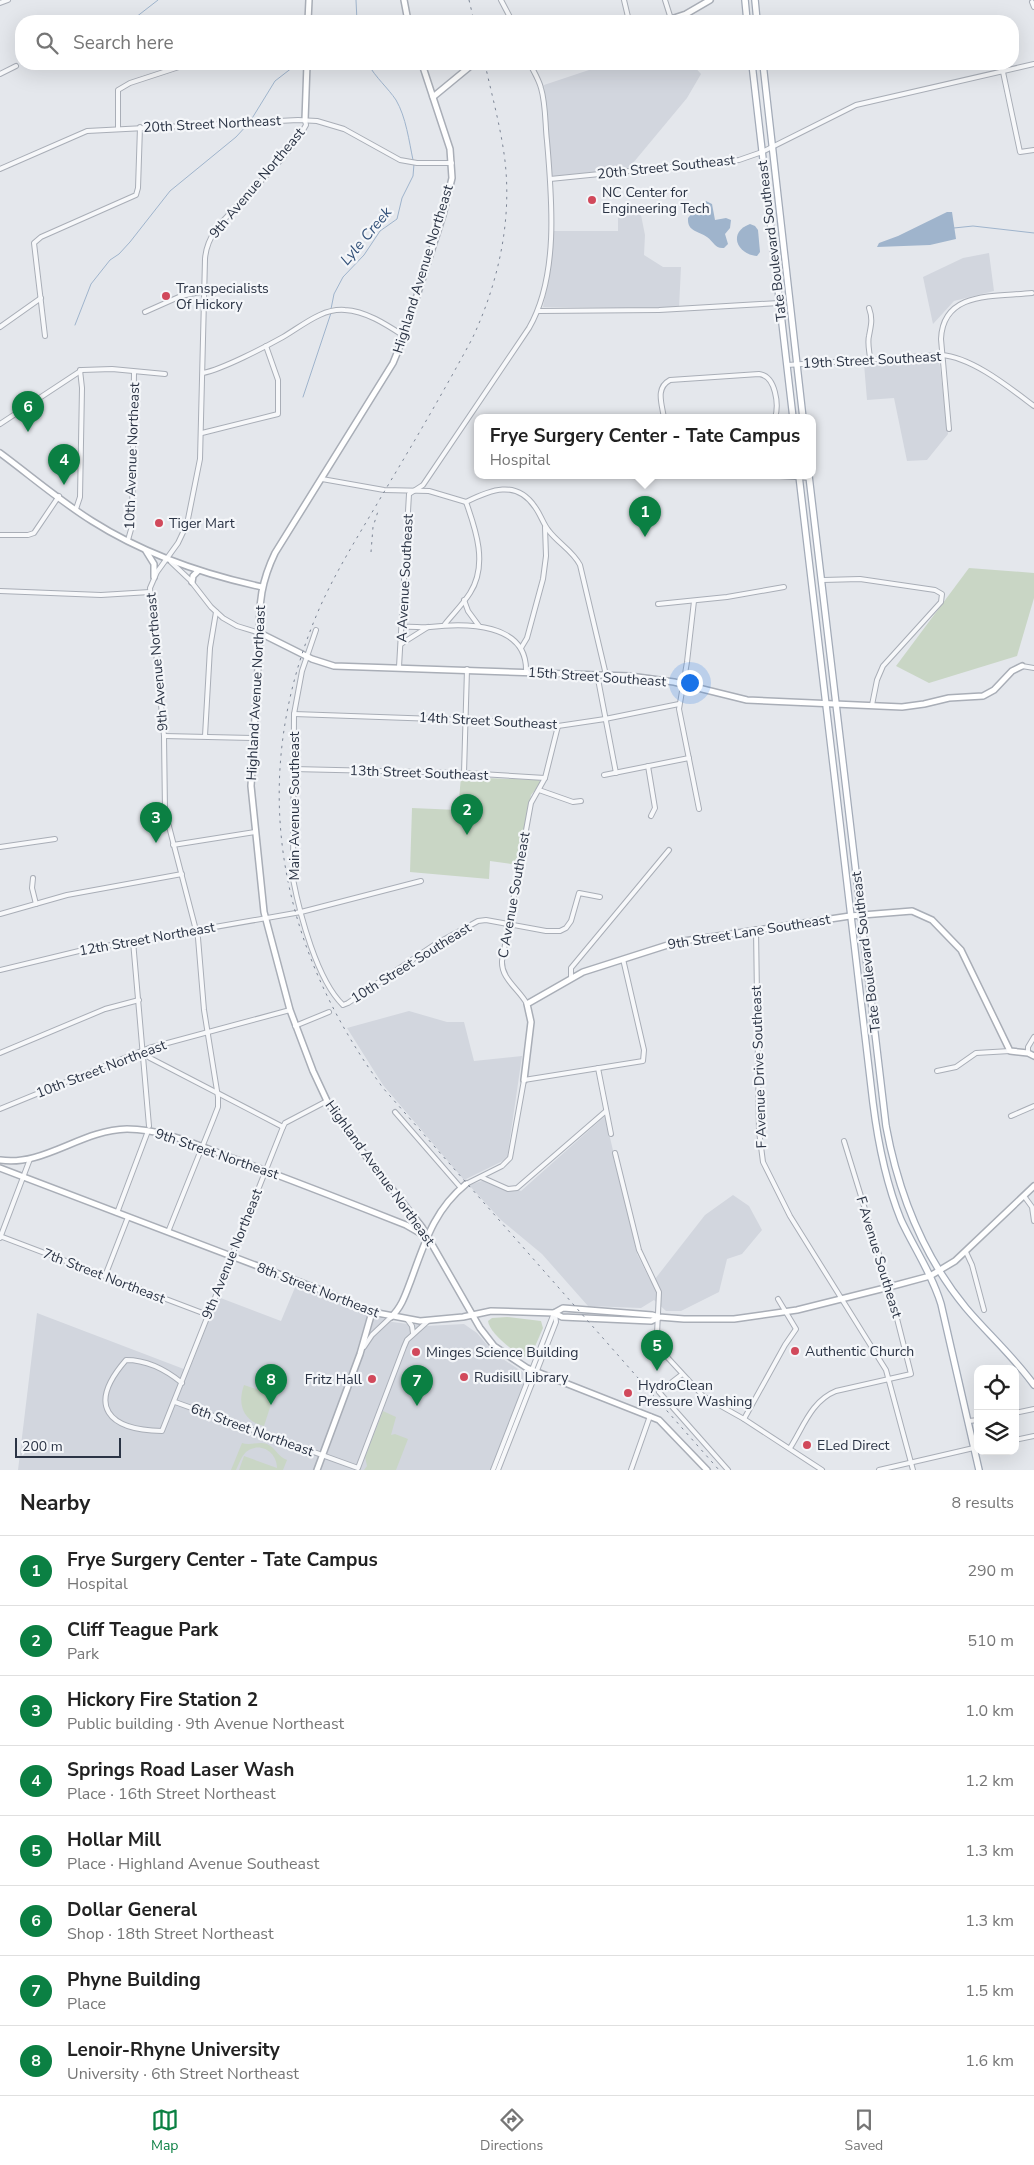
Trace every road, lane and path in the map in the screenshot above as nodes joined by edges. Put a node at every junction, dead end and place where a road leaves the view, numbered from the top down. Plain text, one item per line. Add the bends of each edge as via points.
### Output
1 (8, 0) edge
2 (309, 0) edge
3 (404, 0) edge
4 (501, 0) edge
5 (624, 0) edge
6 (665, 0) edge
7 (709, 0) edge
8 (745, 0) edge
9 (755, 0) edge
10 (1032, 2) dead end
11 (0, 3) edge
12 (1034, 7) edge
13 (308, 15) edge
14 (407, 15) edge
15 (509, 15) edge
16 (628, 15) edge
17 (670, 15) edge
18 (679, 15) edge
19 (746, 15) edge
20 (756, 15) edge
21 (1034, 64) edge
22 (15, 66) edge
23 (1019, 68) edge
24 (170, 70) edge
25 (307, 70) edge
26 (424, 70) edge
27 (466, 70) edge
28 (532, 70) edge
29 (753, 70) edge
30 (763, 70) edge
31 (1011, 70) edge
32 (1003, 72) junction
33 (0, 74) edge
34 (433, 97) junction
35 (305, 120) junction
36 (140, 127) junction
37 (118, 128) junction
38 (773, 146) junction
39 (1034, 150) edge
40 (762, 152) junction
41 (452, 163) junction
42 (0, 168) edge
43 (550, 179) junction
44 (205, 291) junction
45 (1032, 292) dead end
46 (41, 298) junction
47 (779, 303) junction
48 (869, 308) dead end
49 (538, 311) junction
50 (145, 312) dead end
51 (0, 327) edge
52 (45, 336) dead end
53 (404, 336) junction
54 (266, 346) junction
55 (941, 355) junction
56 (870, 360) junction
57 (797, 364) junction
58 (787, 365) junction
59 (80, 370) junction
60 (134, 372) junction
61 (203, 373) junction
62 (165, 374) dead end
63 (1034, 406) edge
64 (663, 414) edge
65 (776, 414) edge
66 (793, 414) edge
67 (803, 414) edge
68 (0, 424) edge
69 (948, 429) dead end
70 (202, 433) junction
71 (0, 453) edge
72 (322, 479) junction
73 (799, 479) edge
74 (810, 479) edge
75 (413, 491) junction
76 (59, 496) junction
77 (466, 502) junction
78 (76, 509) junction
79 (544, 525) junction
80 (0, 535) edge
81 (128, 540) junction
82 (142, 547) junction
83 (167, 559) junction
84 (198, 570) junction
85 (154, 577) junction
86 (823, 580) junction
87 (192, 582) junction
88 (262, 587) junction
89 (784, 587) dead end
90 (0, 591) edge
91 (150, 592) junction
92 (464, 600) junction
93 (694, 601) junction
94 (658, 604) dead end
95 (216, 612) junction
96 (445, 624) junction
97 (479, 626) junction
98 (403, 627) junction
99 (428, 627) junction
100 (316, 630) dead end
101 (260, 633) junction
102 (401, 644) junction
103 (521, 648) junction
104 (308, 657) junction
105 (1022, 666) joint
106 (400, 667) junction
107 (1034, 668) edge
108 (466, 670) junction
109 (526, 672) junction
110 (597, 674) junction
111 (606, 675) junction
112 (683, 684) junction
113 (826, 702) junction
114 (837, 703) junction
115 (679, 704) junction
116 (872, 705) junction
117 (294, 714) junction
118 (605, 719) junction
119 (466, 720) junction
120 (558, 726) junction
121 (164, 736) junction
122 (205, 736) junction
123 (252, 738) junction
124 (689, 758) junction
125 (648, 766) junction
126 (293, 769) junction
127 (616, 773) junction
128 (464, 774) junction
129 (604, 775) dead end
130 (545, 778) junction
131 (539, 790) junction
132 (581, 801) dead end
133 (699, 809) dead end
134 (651, 816) dead end
135 (255, 832) junction
136 (55, 839) dead end
137 (173, 845) junction
138 (0, 847) edge
139 (669, 850) dead end
140 (182, 874) junction
141 (34, 878) dead end
142 (421, 881) dead end
143 (600, 897) dead end
144 (36, 904) junction
145 (301, 912) junction
146 (0, 914) edge
147 (850, 916) junction
148 (861, 916) junction
149 (265, 919) junction
150 (510, 924) junction
151 (756, 929) junction
152 (196, 930) junction
153 (133, 941) junction
154 (623, 959) junction
155 (0, 970) edge
156 (571, 978) junction
157 (139, 1000) junction
158 (527, 1004) junction
159 (342, 1005) joint
160 (290, 1010) junction
161 (329, 1012) dead end
162 (295, 1026) junction
163 (207, 1032) junction
164 (1034, 1037) edge
165 (142, 1051) junction
166 (1010, 1051) junction
167 (0, 1053) edge
168 (1028, 1053) junction
169 (1034, 1056) edge
170 (598, 1068) junction
171 (937, 1071) dead end
172 (524, 1080) junction
173 (218, 1094) junction
174 (327, 1101) junction
175 (1034, 1106) edge
176 (0, 1109) edge
177 (395, 1112) dead end
178 (606, 1112) junction
179 (1011, 1116) dead end
180 (283, 1127) junction
181 (149, 1128) junction
182 (611, 1134) dead end
183 (844, 1141) dead end
184 (202, 1147) junction
185 (615, 1153) dead end
186 (30, 1159) junction
187 (0, 1160) edge
188 (0, 1168) edge
189 (265, 1170) junction
190 (23, 1177) junction
191 (481, 1177) junction
192 (466, 1184) joint
193 (1034, 1186) edge
194 (461, 1188) junction
195 (1024, 1196) junction
196 (117, 1213) junction
197 (128, 1217) junction
198 (1034, 1221) edge
199 (168, 1232) junction
200 (0, 1237) edge
201 (427, 1238) junction
202 (966, 1252) junction
203 (230, 1256) junction
204 (940, 1270) junction
205 (105, 1276) junction
206 (930, 1276) junction
207 (889, 1287) junction
208 (778, 1299) dead end
209 (841, 1299) junction
210 (984, 1310) dead end
211 (372, 1312) junction
212 (786, 1312) junction
213 (554, 1313) junction
214 (208, 1314) junction
215 (472, 1315) junction
216 (391, 1317) junction
217 (659, 1318) junction
218 (406, 1320) junction
219 (428, 1320) junction
220 (414, 1334) junction
221 (360, 1354) junction
222 (534, 1370) junction
223 (682, 1375) junction
224 (889, 1379) junction
225 (182, 1383) junction
226 (1034, 1385) edge
227 (175, 1402) junction
228 (1034, 1410) edge
229 (1019, 1412) edge
230 (650, 1416) junction
231 (744, 1419) junction
232 (974, 1420) edge
233 (969, 1421) junction
234 (1034, 1436) edge
235 (1019, 1439) edge
236 (974, 1440) edge
237 (790, 1448) junction
238 (974, 1448) edge
239 (977, 1455) edge
240 (322, 1456) junction
241 (911, 1462) junction
242 (816, 1468) edge
243 (317, 1470) edge
244 (493, 1470) edge
245 (498, 1470) edge
246 (631, 1470) edge
247 (707, 1470) edge
248 (728, 1470) edge
249 (822, 1470) edge
250 (879, 1470) edge
251 (912, 1470) edge
252 (979, 1470) edge

1 - 11 street
2 - 13 main road
3 - 14 main road
4 - 15 street
5 - 16 street
6 - 17 street
7 - 18 main road
8 - 19 main road
9 - 20 main road
10 - 12 street
21 - 23 street, 20th Street Southeast
22 - 33 street
24 - 37 street via 118,90
25 - 35 main road, 9th Avenue Northeast
26 - 34 main road, Highland Avenue Northeast
27 - 34 main road
28 - 43 street via 542,93
29 - 40 main road, Tate Boulevard Southeast
30 - 38 main road, Tate Boulevard Southeast
31 - 32 street, 20th Street Southeast
32 - 38 street, 20th Street Southeast via 856,105
32 - 39 street via 1020,152
34 - 41 main road, Highland Avenue Northeast
35 - 36 street, 20th Street Northeast
35 - 41 street, 20th Street Northeast via 344,129 400,160
35 - 44 street, 9th Avenue Northeast via 306,125 292,145 213,233 205,254
36 - 37 street, 20th Street Northeast
36 - 46 street via 137,194 35,242
37 - 42 street, 20th Street Northeast via 81,132
38 - 40 street, 20th Street Southeast
38 - 57 main road, Tate Boulevard Southeast
40 - 43 street, 20th Street Southeast via 726,162
40 - 47 main road, Tate Boulevard Southeast
41 - 53 main road, Highland Avenue Northeast via 448,196
43 - 49 street via 550,250
44 - 50 street via 182,296
44 - 61 street, 9th Avenue Northeast
45 - 55 street via 976,298 956,306 942,326
46 - 51 street
46 - 52 street
47 - 49 street via 668,310
47 - 58 main road, Tate Boulevard Southeast
48 - 56 street via 872,315
49 - 75 street via 423,486
53 - 54 street via 364,314 340,310 320,315
53 - 72 main road, Highland Avenue Northeast via 390,370
54 - 61 street
54 - 70 street via 278,380 278,414
55 - 56 street, 19th Street Southeast
55 - 63 street, 19th Street Southeast via 966,362
55 - 69 street
56 - 57 street, 19th Street Southeast
57 - 58 street, 19th Street Southeast
57 - 67 main road, Tate Boulevard Southeast
58 - 66 main road, Tate Boulevard Southeast
59 - 60 street via 104,368
59 - 68 street
59 - 78 street via 80,497
60 - 62 street
60 - 81 street, 10th Avenue Northeast via 132,526
61 - 70 street, 9th Avenue Northeast
64 - 65 street via 660,393 662,385 670,380 760,374 768,376 773,384
70 - 83 street, 9th Avenue Northeast via 187,524
71 - 76 main road
72 - 75 street via 385,490
72 - 88 main road, Highland Avenue Northeast via 275,553
73 - 113 main road, Tate Boulevard Southeast
74 - 86 main road, Tate Boulevard Southeast
75 - 77 street via 438,493
75 - 98 street, A Avenue Southeast via 409,494
76 - 78 main road
76 - 80 street via 34,533
77 - 79 street via 488,491 505,489 528,499
77 - 92 street via 478,538 478,562 473,587
78 - 81 main road
79 - 103 street via 546,556 543,579 527,638
79 - 111 street via 577,560
81 - 82 main road
82 - 83 main road
82 - 85 main road via 150,554
83 - 84 main road
83 - 85 street, 9th Avenue Northeast
83 - 87 street
84 - 87 main road
84 - 88 main road
85 - 91 street, 9th Avenue Northeast
86 - 114 main road, Tate Boulevard Southeast
86 - 116 street via 860,579 935,590 942,594 941,602 883,666
87 - 95 street
88 - 101 main road, Highland Avenue Northeast
89 - 93 street
90 - 91 street via 101,595
91 - 121 street, 9th Avenue Northeast
92 - 96 street
92 - 97 street
93 - 94 street
93 - 112 street
95 - 101 street via 231,622
95 - 122 street via 210,648
96 - 97 street
96 - 99 street
97 - 103 street via 504,634
98 - 99 street
98 - 102 street, A Avenue Southeast
99 - 102 street
100 - 104 street, Main Avenue Southeast
101 - 104 main road, 15th Street Southeast
101 - 123 main road, Highland Avenue Northeast
102 - 106 street, A Avenue Southeast
103 - 109 street
104 - 106 main road, 15th Street Southeast via 334,666
104 - 117 street, Main Avenue Southeast
105 - 107 street
105 - 116 main road, 15th Street Southeast via 983,696 949,698 912,706
106 - 108 main road, 15th Street Southeast
108 - 109 main road, 15th Street Southeast
108 - 119 street
109 - 110 main road, 15th Street Southeast
110 - 111 main road, 15th Street Southeast
110 - 118 street
111 - 112 main road, 15th Street Southeast via 646,677
112 - 113 main road, 15th Street Southeast via 747,700
112 - 115 street
113 - 114 main road, 15th Street Southeast
113 - 147 main road, Tate Boulevard Southeast
114 - 116 main road, 15th Street Southeast
114 - 148 main road, Tate Boulevard Southeast
115 - 118 street, 14th Street Southeast
115 - 124 street
117 - 119 street, 14th Street Southeast
117 - 126 street, Main Avenue Southeast
118 - 120 street, 14th Street Southeast
118 - 127 street
119 - 120 street, 14th Street Southeast
119 - 128 street
120 - 130 street, C Avenue Southeast
121 - 122 street
121 - 137 street, 9th Avenue Northeast via 164,805
122 - 123 street
123 - 135 main road, Highland Avenue Northeast via 251,786
124 - 125 street
124 - 133 street
125 - 127 street
125 - 134 street via 655,808
126 - 128 street, 13th Street Southeast
126 - 145 street, Main Avenue Southeast via 292,872
127 - 129 street
128 - 130 street, 13th Street Southeast
130 - 131 street, C Avenue Southeast
131 - 132 street via 573,802
131 - 150 street, C Avenue Southeast via 531,803
135 - 137 street
135 - 149 main road, Highland Avenue Northeast
136 - 138 street
137 - 140 street, 9th Avenue Northeast
139 - 156 street via 571,968
140 - 144 street via 67,895
140 - 152 street, 9th Avenue Northeast
141 - 144 street via 32,888
142 - 145 street, 12th Street Northeast
143 - 150 street, 10th Street Southeast via 580,893 571,921 563,930 546,931
144 - 146 street
145 - 149 street, 12th Street Northeast
145 - 159 street, Main Avenue Southeast via 322,972
147 - 148 main road, 9th Street Lane Southeast
147 - 151 main road, 9th Street Lane Southeast
147 - 206 main road, Tate Boulevard Southeast via 880,1150 902,1220
148 - 166 main road, 9th Street Lane Southeast via 909,911 921,914 941,928 964,956
148 - 204 main road, Tate Boulevard Southeast via 892,1157 909,1210
149 - 152 street, 12th Street Northeast
149 - 160 main road, Highland Avenue Northeast
150 - 158 street, C Avenue Southeast via 502,972
150 - 159 street, 10th Street Southeast via 478,921 434,945
151 - 154 main road, 9th Street Lane Southeast via 677,942
151 - 209 street, F Avenue Drive Southeast via 761,1152 765,1167 790,1216
152 - 153 street, 12th Street Northeast
152 - 163 street, 9th Avenue Northeast
153 - 155 street, 12th Street Northeast
153 - 157 street
154 - 156 main road, 9th Street Lane Southeast
154 - 170 street via 644,1050 643,1061
156 - 158 main road, 9th Street Lane Southeast
157 - 165 street
157 - 167 street via 105,1009
158 - 172 main road, C Avenue Southeast via 531,1022
160 - 162 main road, Highland Avenue Northeast
160 - 163 street, 10th Street Northeast
161 - 162 street
162 - 174 main road, Highland Avenue Northeast
163 - 165 street, 10th Street Northeast
163 - 173 street, 9th Avenue Northeast
164 - 168 street
165 - 173 street
165 - 176 street, 10th Street Northeast
165 - 181 street
166 - 168 main road
166 - 171 street via 976,1053 956,1067
168 - 169 main road
170 - 172 street
170 - 178 street
172 - 191 street, C Avenue Southeast via 510,1158
173 - 180 street
173 - 184 street via 218,1107
174 - 180 street
174 - 201 main road, Highland Avenue Northeast
175 - 179 street
177 - 194 street
178 - 182 street
178 - 191 street via 517,1188 508,1189
180 - 189 street, 9th Avenue Northeast
181 - 184 main road, 9th Street Northeast
181 - 186 main road, 9th Street Northeast via 100,1133
181 - 196 street
183 - 207 street, F Avenue Southeast
184 - 189 main road, 9th Street Northeast
184 - 199 street
185 - 217 street via 639,1250 659,1292
186 - 187 main road, 9th Street Northeast
186 - 190 street
188 - 190 main road, 8th Street Northeast
189 - 201 main road, 9th Street Northeast via 406,1225
189 - 203 street, 9th Avenue Northeast
190 - 196 main road, 8th Street Northeast
190 - 200 street
191 - 192 street, C Avenue Southeast
192 - 194 main road
193 - 195 main road
194 - 201 main road via 438,1213
195 - 198 street via 1032,1207
195 - 202 main road
196 - 197 main road, 8th Street Northeast
197 - 199 main road, 8th Street Northeast
197 - 205 street
199 - 203 main road, 8th Street Northeast
200 - 205 street, 7th Street Northeast
201 - 215 main road, Highland Avenue Northeast
201 - 216 main road via 402,1303
202 - 204 main road
202 - 210 street
203 - 211 main road, 8th Street Northeast
203 - 214 street, 9th Avenue Northeast
204 - 206 main road
204 - 226 main road, Tate Boulevard Southeast via 967,1308
205 - 214 street, 7th Street Northeast
206 - 207 main road
206 - 233 main road, Tate Boulevard Southeast via 943,1308
207 - 209 main road
207 - 224 street, F Avenue Southeast via 911,1374
208 - 212 street
209 - 212 main road
209 - 224 street, F Avenue Drive Southeast
211 - 216 main road, 8th Street Northeast
211 - 221 main road
212 - 217 main road via 715,1320
212 - 231 street via 796,1329
213 - 215 main road, 8th Street Northeast via 500,1310
213 - 217 main road via 562,1317
213 - 217 main road via 563,1308
213 - 222 street via 556,1322
214 - 225 street, 9th Avenue Northeast
215 - 219 main road, 8th Street Northeast
215 - 222 main road via 494,1346
216 - 218 main road, 8th Street Northeast
216 - 221 street via 372,1335
217 - 223 street via 657,1334 660,1346
218 - 219 main road, 8th Street Northeast
218 - 220 street
219 - 220 street
220 - 240 street, 6th Street Northeast via 404,1347 358,1468
221 - 240 main road
222 - 230 main road
222 - 244 street
222 - 245 street
223 - 231 street via 703,1396
223 - 248 street via 659,1392
224 - 237 street via 825,1396
224 - 241 street
225 - 227 street, 9th Avenue Northeast
225 - 227 street via 152,1364 126,1360 117,1370 104,1403 106,1411 115,1420 148,1430 162,1430
227 - 240 street, 6th Street Northeast
228 - 229 street
230 - 246 street
230 - 247 main road via 666,1425
231 - 237 street
232 - 233 street
233 - 236 main road, Tate Boulevard Southeast
234 - 235 street
237 - 242 street
238 - 241 street
239 - 252 main road, Tate Boulevard Southeast
240 - 243 main road
241 - 250 street
241 - 251 street
242 - 249 street

